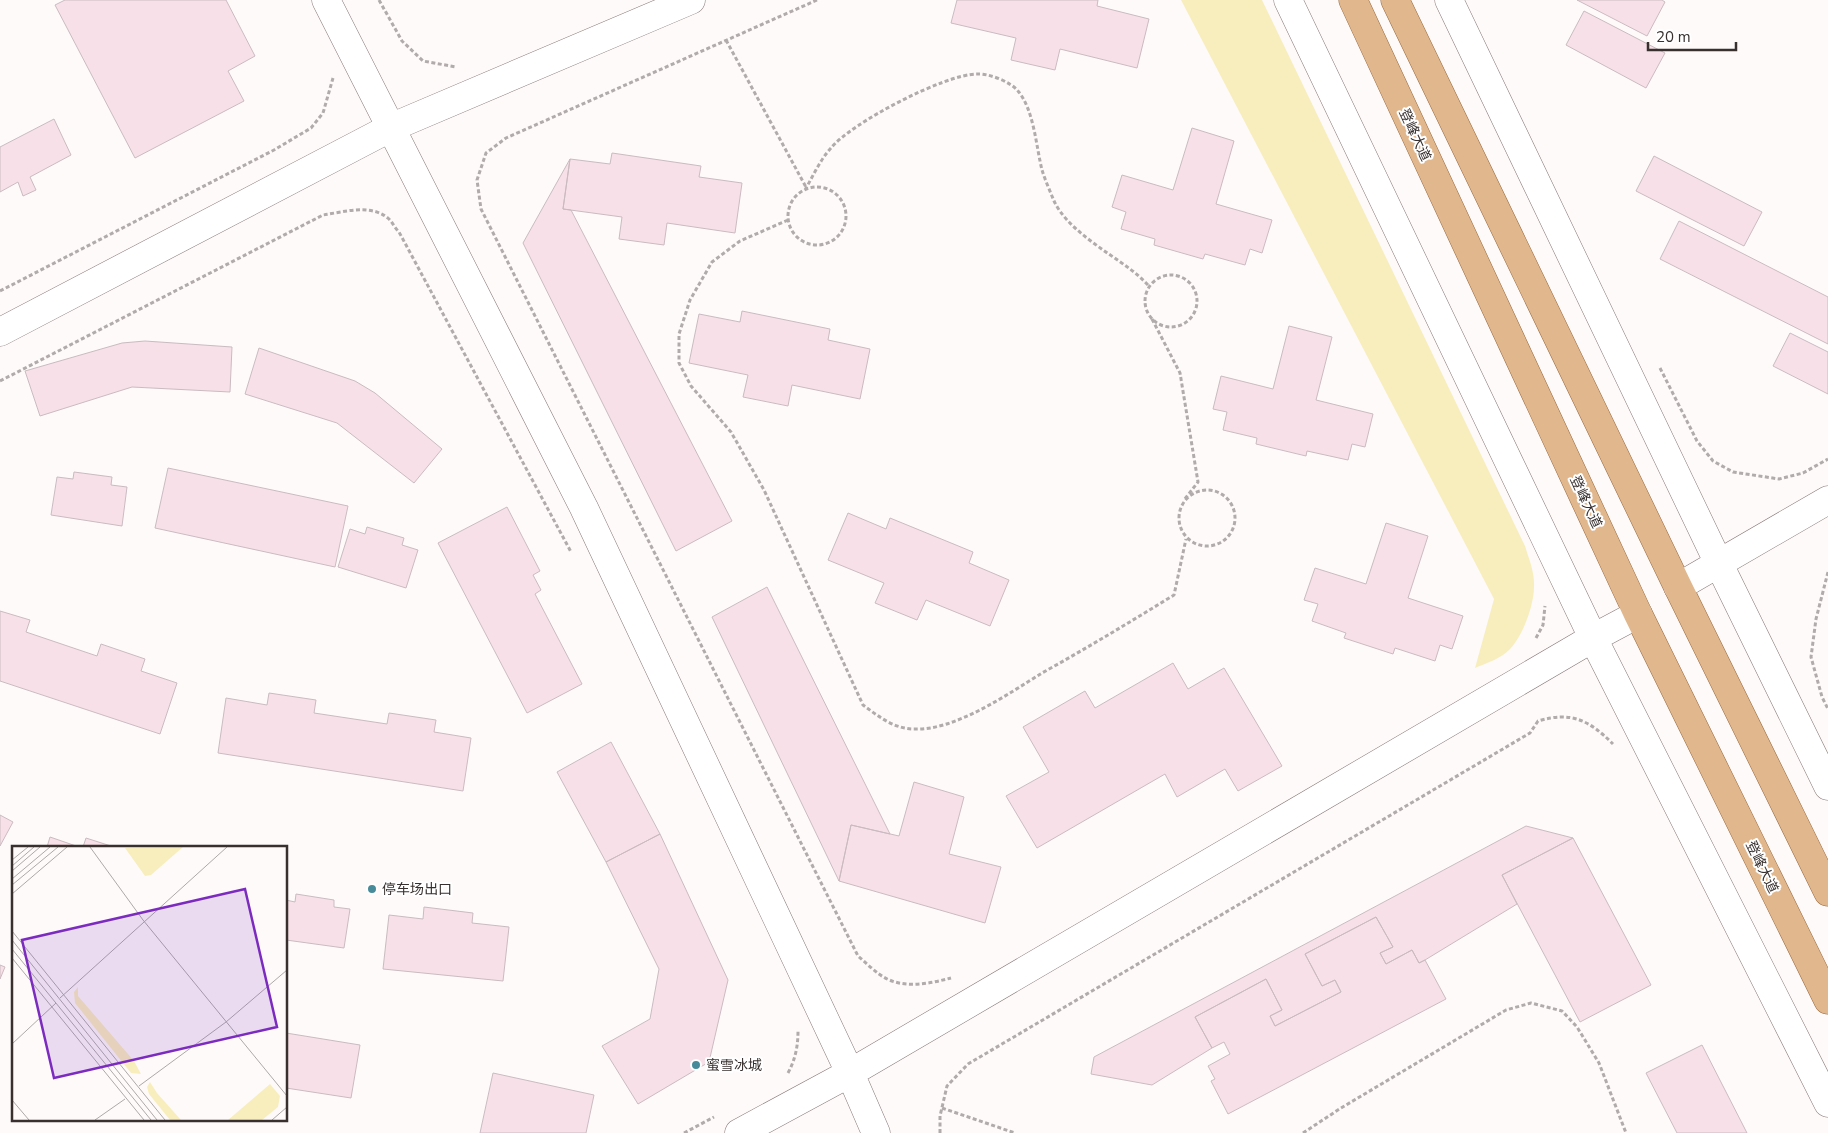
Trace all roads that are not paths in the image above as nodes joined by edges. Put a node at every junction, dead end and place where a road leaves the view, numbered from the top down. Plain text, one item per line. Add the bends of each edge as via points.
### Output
1 (326, 0) edge
2 (691, 0) edge
3 (1288, 0) edge
4 (1352, 0) edge
5 (1395, 0) edge
6 (1449, 0) edge
7 (390, 128) junction
8 (0, 332) edge
9 (1828, 500) edge
10 (1719, 564) junction
11 (1678, 587) junction
12 (1638, 614) junction
13 (1592, 638) junction
14 (1828, 786) edge
15 (1828, 892) edge
16 (1828, 1000) edge
17 (850, 1073) junction
18 (1828, 1103) edge
19 (739, 1133) edge
20 (876, 1133) edge

1 - 7 street
2 - 7 street
3 - 13 street
4 - 12 main road, 登峰大道
5 - 11 main road
6 - 10 street
7 - 8 street
7 - 17 street via 584,508
9 - 10 street
10 - 11 street
10 - 14 street
11 - 15 main road
12 - 13 street
12 - 16 main road, 登峰大道
13 - 17 street
13 - 18 street
17 - 19 street
17 - 20 street

